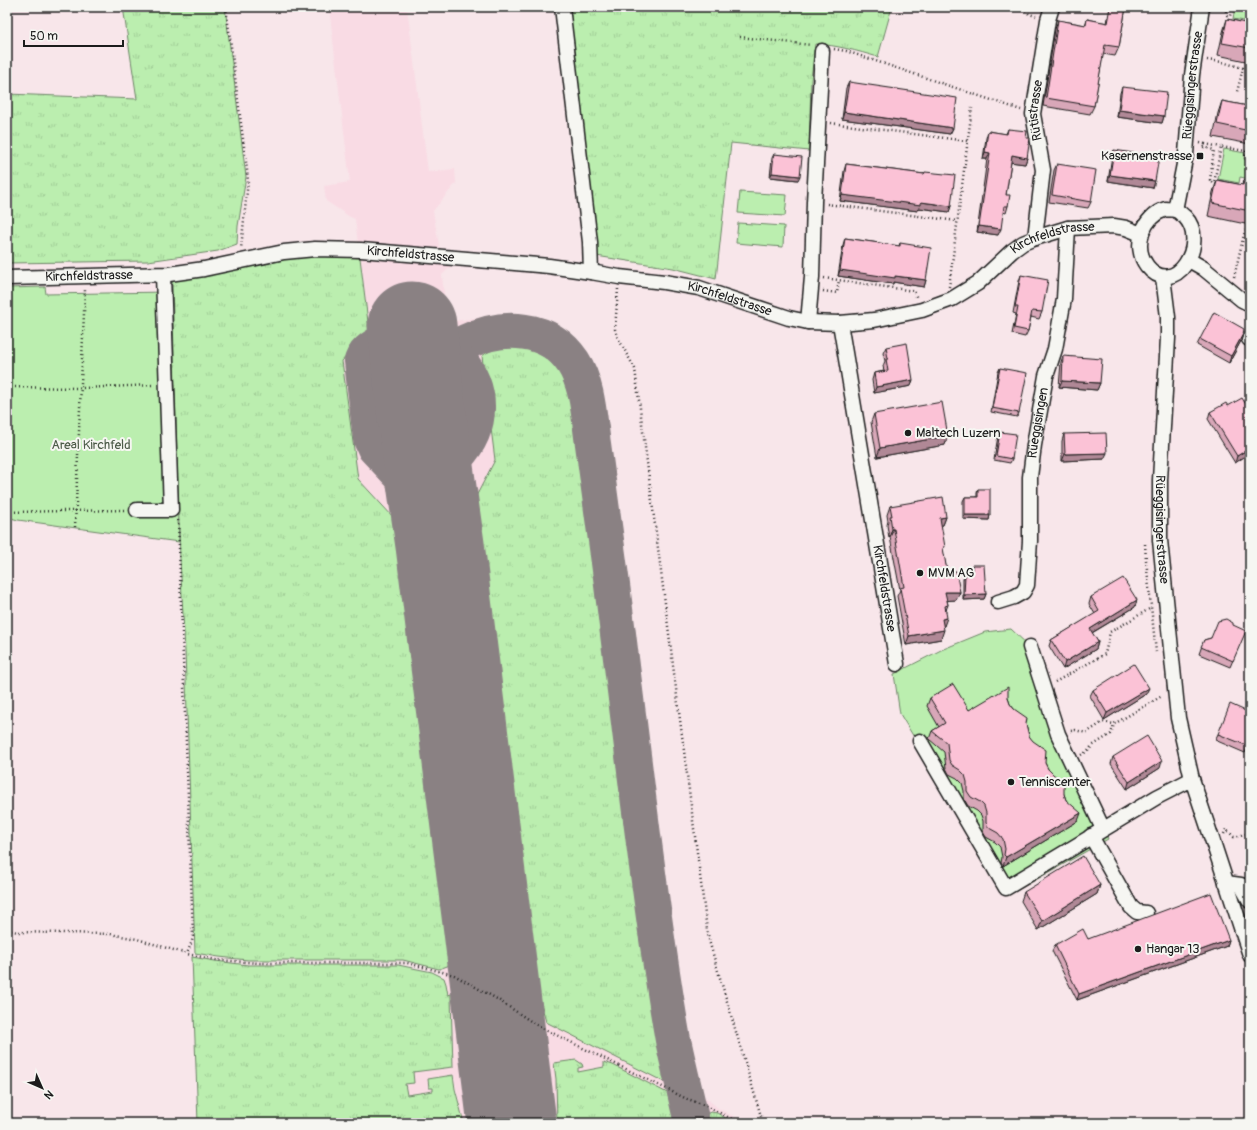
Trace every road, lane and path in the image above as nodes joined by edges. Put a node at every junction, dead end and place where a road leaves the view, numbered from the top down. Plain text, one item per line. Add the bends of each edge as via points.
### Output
1 (226, 7) edge
2 (562, 7) edge
3 (1052, 7) edge
4 (1202, 7) edge
5 (1226, 7) edge
6 (1232, 7) edge
7 (740, 37) dead end
8 (823, 48) junction
9 (1209, 61) dead end
10 (1237, 92) dead end
11 (972, 108) dead end
12 (1033, 114) junction
13 (824, 122) dead end
14 (968, 141) junction
15 (1200, 143) dead end
16 (1205, 144) junction
17 (1221, 147) junction
18 (1250, 159) edge
19 (821, 203) dead end
20 (1175, 210) junction
21 (957, 221) junction
22 (1068, 228) junction
23 (1245, 230) edge
24 (1141, 234) junction
25 (1035, 238) junction
26 (1188, 260) junction
27 (240, 261) junction
28 (591, 272) junction
29 (163, 274) junction
30 (85, 276) junction
31 (619, 277) junction
32 (1163, 277) junction
33 (7, 278) edge
34 (818, 278) dead end
35 (839, 280) junction
36 (1233, 282) dead end
37 (818, 291) dead end
38 (952, 299) junction
39 (1250, 304) edge
40 (922, 310) junction
41 (808, 322) junction
42 (840, 323) junction
43 (168, 384) junction
44 (7, 388) edge
45 (81, 388) junction
46 (76, 510) junction
47 (137, 510) joint
48 (7, 512) edge
49 (178, 519) dead end
50 (75, 527) dead end
51 (998, 602) dead end
52 (1151, 608) dead end
53 (1030, 647) dead end
54 (898, 664) dead end
55 (1055, 682) dead end
56 (1162, 696) dead end
57 (1114, 724) junction
58 (1070, 732) dead end
59 (920, 741) dead end
60 (1074, 758) dead end
61 (1192, 779) junction
62 (1097, 833) junction
63 (1250, 833) edge
64 (1224, 836) dead end
65 (1226, 882) junction
66 (1250, 901) edge
67 (1146, 913) dead end
68 (7, 930) edge
69 (187, 954) junction
70 (1250, 955) edge
71 (739, 1123) edge
72 (762, 1123) edge

1 - 27 path via 248,181
2 - 28 street via 590,242
3 - 12 street, Rütistrasse
4 - 20 street, Rüeggisingerstrasse via 1192,75 1186,154
5 - 6 path via 1226,13 1230,16
7 - 8 path
8 - 12 path via 846,51
8 - 41 street
9 - 10 path via 1243,68
11 - 14 path
12 - 25 street, Rütistrasse via 1043,170
13 - 14 path
14 - 21 path
15 - 16 path
16 - 17 path
16 - 17 path via 1204,147 1214,150 1210,180 1214,183
17 - 18 path via 1246,151 1246,158
19 - 21 path
20 - 24 street via 1160,211 1154,215
20 - 26 street via 1188,221 1194,235 1193,248
21 - 38 path via 948,286
22 - 24 street, Kirchfeldstrasse via 1114,226
22 - 25 street, Kirchfeldstrasse
22 - 51 street, Rüeggisingen via 1064,299 1055,349 1046,376 1030,476 1027,585 1023,592
23 - 36 path
24 - 32 street via 1142,258 1152,271
25 - 38 street, Kirchfeldstrasse via 1012,251 978,283
26 - 32 street via 1179,272
26 - 39 street via 1203,268
27 - 28 street, Kirchfeldstrasse via 284,252 340,249
27 - 29 street, Kirchfeldstrasse via 195,271
28 - 31 street, Kirchfeldstrasse
29 - 30 street, Kirchfeldstrasse
29 - 43 street
30 - 33 street, Kirchfeldstrasse
30 - 45 path
31 - 41 street, Kirchfeldstrasse via 699,288
31 - 72 path via 615,329 636,369 707,930
32 - 61 street, Rüeggisingerstrasse via 1168,338 1160,480 1160,540 1178,718
34 - 35 path
35 - 37 path via 837,293
35 - 40 path via 914,291
38 - 40 street, Kirchfeldstrasse
40 - 42 street, Kirchfeldstrasse via 874,320
41 - 42 street, Kirchfeldstrasse
42 - 54 street, Kirchfeldstrasse
43 - 45 path
43 - 47 street via 171,510
44 - 45 path
45 - 46 path
46 - 47 path
46 - 48 path
46 - 50 path
49 - 69 path via 193,936
52 - 55 path via 1110,632 1105,654
53 - 62 street via 1058,734
56 - 57 path
57 - 58 path via 1103,722 1086,734 1075,730
57 - 60 path via 1111,734
59 - 62 street via 1006,888
61 - 62 street
61 - 65 street, Rüeggisingerstrasse
62 - 67 street via 1132,907 1137,912
63 - 64 path via 1234,837 1226,828
65 - 66 street via 1241,885
65 - 70 street, Rüeggisingerstrasse
68 - 69 path via 110,934
69 - 71 path via 217,960 260,963 407,963 454,975 538,1026

